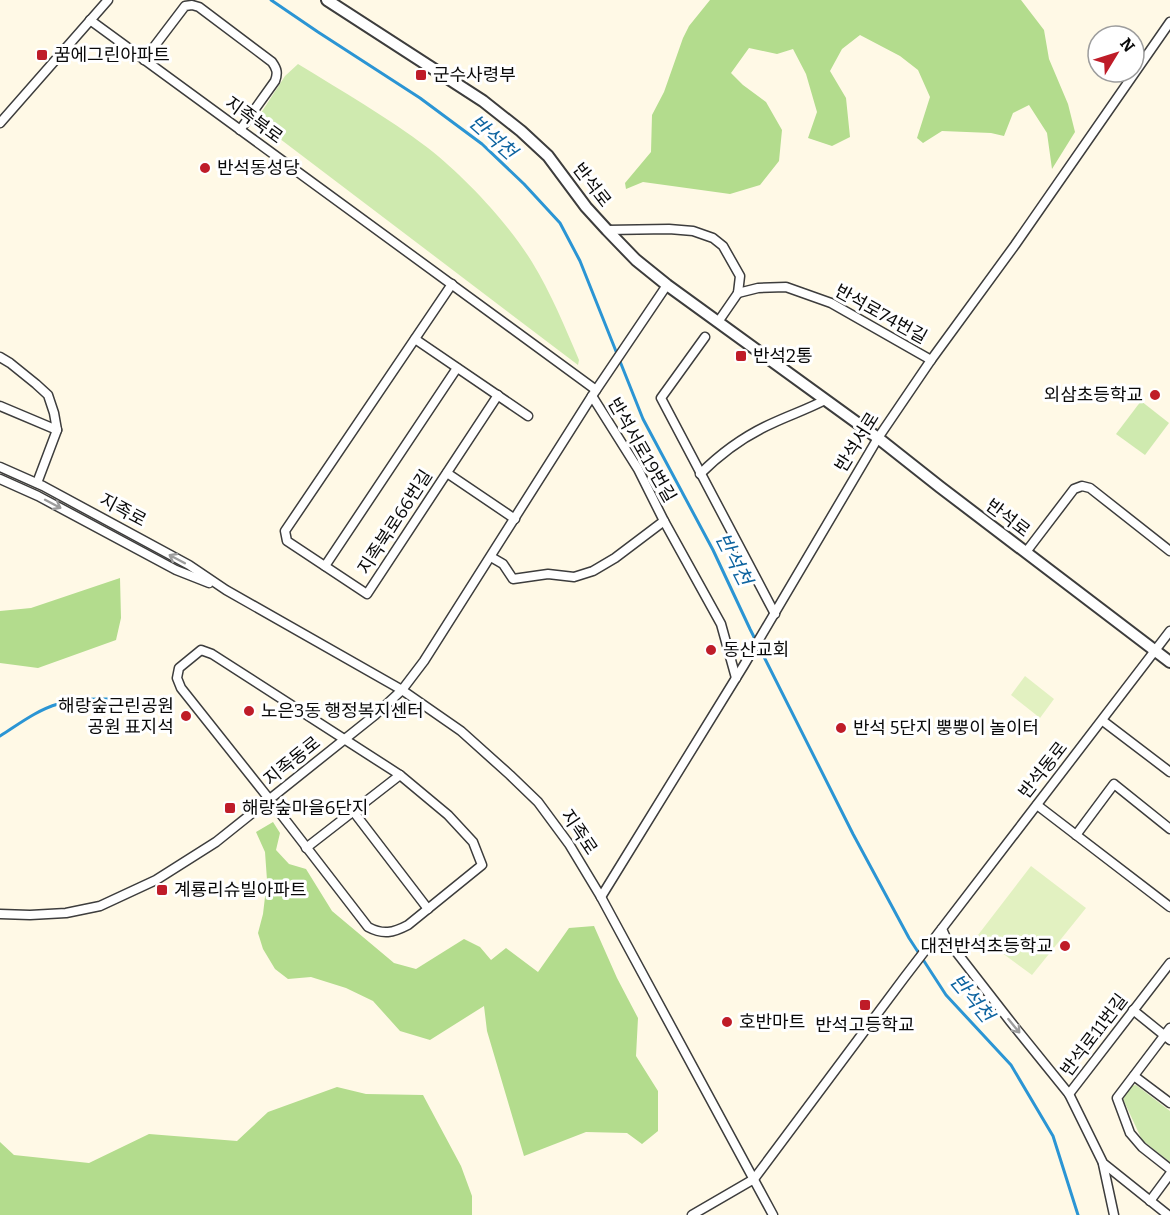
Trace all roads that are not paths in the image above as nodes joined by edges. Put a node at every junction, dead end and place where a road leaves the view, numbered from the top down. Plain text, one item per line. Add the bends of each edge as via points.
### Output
1 (108, 0) edge
2 (327, 0) edge
3 (90, 20) junction
4 (1170, 22) edge
5 (144, 60) junction
6 (0, 123) edge
7 (240, 130) junction
8 (607, 230) junction
9 (452, 284) junction
10 (667, 285) junction
11 (738, 293) junction
12 (718, 322) junction
13 (705, 337) dead end
14 (415, 339) junction
15 (0, 357) edge
16 (931, 360) junction
17 (458, 368) junction
18 (594, 393) junction
19 (498, 395) junction
20 (825, 400) junction
21 (0, 406) edge
22 (528, 416) dead end
23 (57, 430) junction
24 (878, 438) junction
25 (0, 467) edge
26 (447, 473) junction
27 (700, 474) junction
28 (0, 479) edge
29 (37, 483) junction
30 (515, 519) junction
31 (664, 521) junction
32 (1170, 551) edge
33 (1026, 552) junction
34 (491, 557) junction
35 (325, 566) junction
36 (226, 590) junction
37 (773, 617) junction
38 (1170, 631) edge
39 (1155, 651) junction
40 (1170, 662) edge
41 (736, 678) junction
42 (402, 690) junction
43 (1103, 721) junction
44 (345, 738) junction
45 (1170, 772) edge
46 (400, 775) junction
47 (270, 800) junction
48 (1037, 805) junction
49 (353, 812) junction
50 (1170, 829) edge
51 (1076, 835) junction
52 (306, 848) junction
53 (601, 897) junction
54 (1169, 904) edge
55 (428, 909) junction
56 (0, 914) edge
57 (942, 929) junction
58 (1170, 963) edge
59 (1133, 1010) junction
60 (1170, 1028) edge
61 (1167, 1038) edge
62 (1134, 1076) junction
63 (1069, 1094) junction
64 (1170, 1103) edge
65 (1103, 1163) junction
66 (1170, 1169) edge
67 (1170, 1174) edge
68 (754, 1179) junction
69 (1150, 1201) junction
70 (692, 1215) edge
71 (773, 1215) edge
72 (1114, 1215) edge
73 (1168, 1215) edge

1 - 3 street
2 - 8 street, 반석로 via 475,96 521,131 548,156
3 - 5 street, 지족북로
3 - 6 street
4 - 16 street, 반석서로
5 - 7 street, 지족북로
5 - 7 street via 185,6 199,7 276,68 275,81
7 - 9 street, 지족북로
8 - 10 street, 반석로
8 - 11 street via 669,229 713,238 723,246 740,276
9 - 14 street, 지족북로66번길
9 - 18 street, 지족북로
10 - 12 street, 반석로
10 - 18 street, 지족동로
11 - 12 street
11 - 16 street, 반석로74번길 via 786,287 831,303
12 - 20 street, 반석로
13 - 27 street via 661,398
14 - 17 street
14 - 35 street, 지족북로66번길 via 285,531 287,541
15 - 23 street via 48,395
16 - 24 street, 반석서로
17 - 19 street
17 - 35 street
18 - 30 street, 지족동로
18 - 31 street, 반석서로19번길
19 - 22 street
19 - 26 street, 지족북로66번길
20 - 24 street, 반석로
20 - 27 street via 749,436
21 - 23 street
23 - 29 street
24 - 33 street, 반석로
24 - 37 street, 반석서로
25 - 29 street, 지족로
26 - 30 street
26 - 35 street, 지족북로66번길 via 367,594
27 - 37 street
28 -> 36 street, 지족로 via 176,570
36 -> 29 street, 지족로 via 189,565
30 - 34 street, 지족동로
31 - 34 street, 반석서로19번길 via 615,558 574,577 548,574 513,579
31 - 41 street, 반석서로19번길 via 721,624
32 - 33 street via 1090,488 1082,486 1074,489
33 - 39 street, 반석로
34 - 42 street, 지족동로
36 - 42 street, 지족로
37 - 41 street, 반석서로
38 - 39 street, 반석동로
39 - 40 street, 반석로
39 - 43 street, 반석동로
41 - 53 street, 반석서로
42 - 44 street, 지족동로
42 - 53 street, 지족로 via 461,731 538,802
43 - 45 street
43 - 48 street, 반석동로
44 - 46 street
44 - 47 street, 지족동로
44 - 47 street via 212,654 201,650 179,668 181,688
46 - 49 street
46 - 55 street via 473,842 482,865
47 - 52 street
47 - 56 street, 지족동로 via 216,842 156,880 100,906 66,913
48 - 51 street
48 - 57 street, 반석동로
49 - 52 street
49 - 55 street
50 - 51 street via 1113,784
51 - 54 street
52 - 55 street via 368,927 376,931 397,931
53 - 68 street, 지족로
57 -> 63 street
57 - 68 street, 반석동로
58 - 59 street, 반석로11번길
59 - 61 street
59 - 63 street, 반석로11번길
60 - 61 street
61 - 62 street
62 - 64 street
62 - 66 street via 1117,1098 1130,1133
63 - 65 street, 반석로11번길
65 - 69 street, 반석로11번길
65 - 72 street, 반석로11번길
67 - 69 street
68 - 70 street
68 - 71 street, 지족로
69 - 73 street, 반석로11번길

